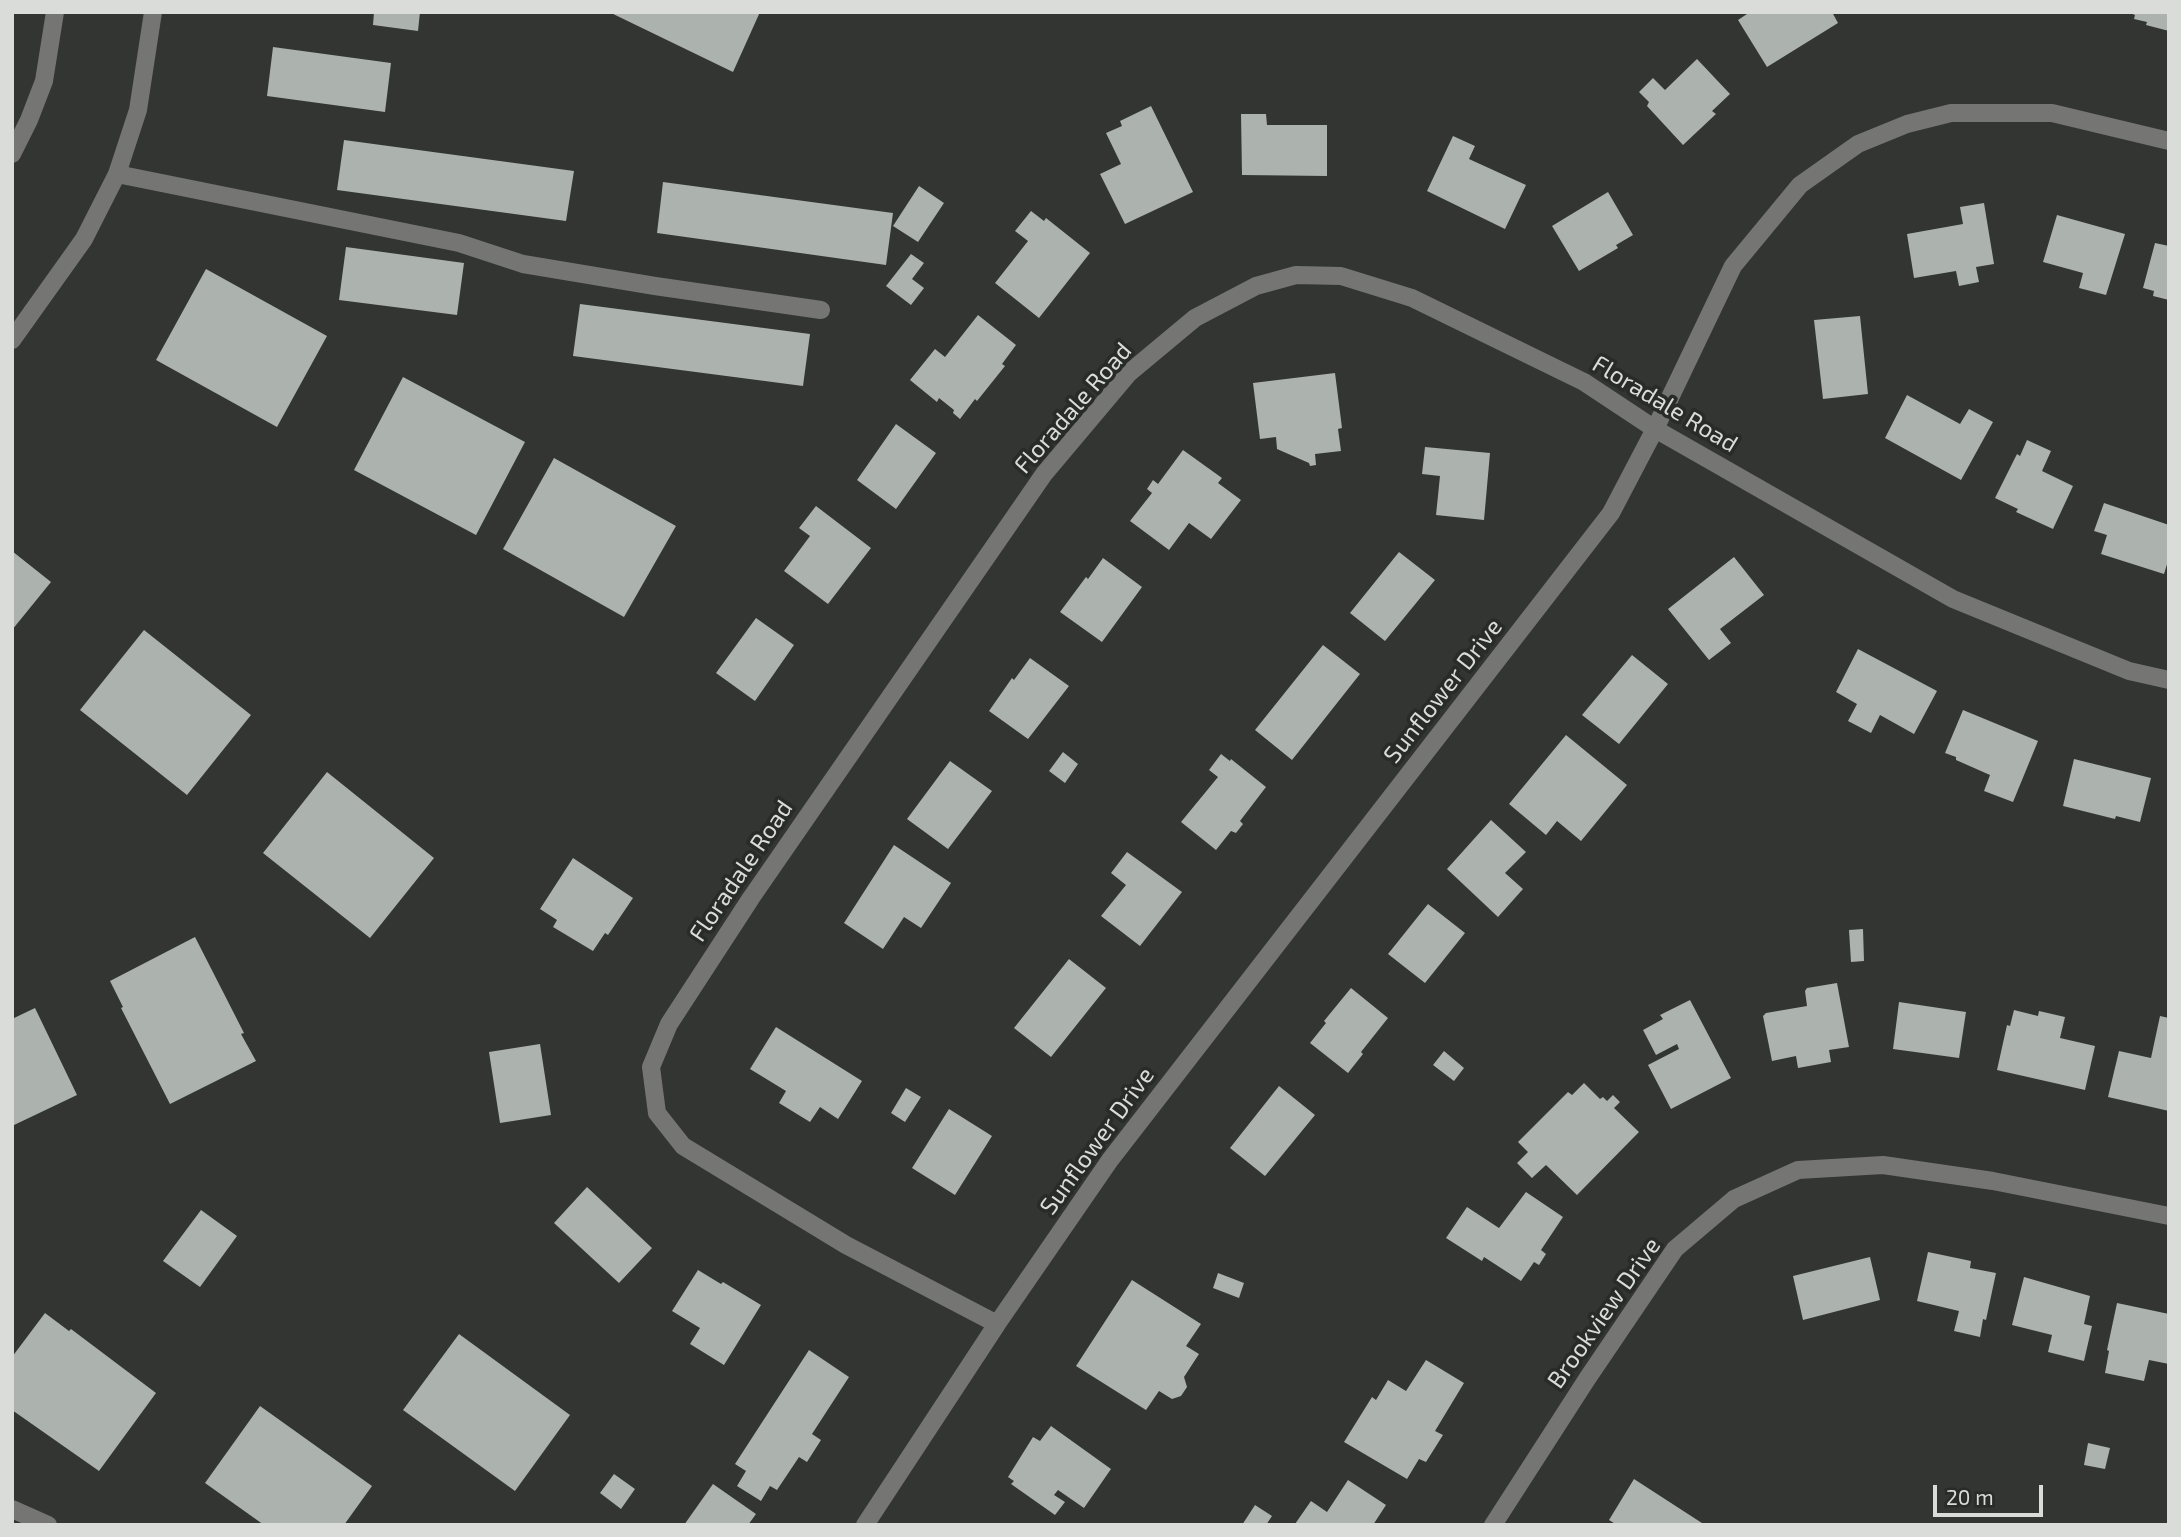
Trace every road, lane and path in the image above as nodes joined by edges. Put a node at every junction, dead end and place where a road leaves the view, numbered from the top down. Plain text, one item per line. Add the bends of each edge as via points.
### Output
1 (55, 12) edge
2 (153, 12) edge
3 (2169, 141) edge
4 (12, 154) edge
5 (117, 174) junction
6 (821, 310) dead end
7 (12, 340) edge
8 (1655, 429) junction
9 (2169, 680) edge
10 (2169, 1216) edge
11 (997, 1324) junction
12 (12, 1509) edge
13 (48, 1525) edge
14 (865, 1525) edge
15 (1493, 1525) edge

1 - 4 street via 44,81
2 - 5 street via 138,110
3 - 8 street, Sunflower Drive via 2052,113 1951,113 1858,144 1800,186 1733,266
5 - 6 street via 459,243 523,264
5 - 7 street via 84,239
8 - 9 street, Floradale Road via 1953,600 2129,670
8 - 11 street, Sunflower Drive via 1611,513 1111,1160
8 - 11 street, Floradale Road via 1584,382 1412,298 1341,276 1296,275 1256,286 1195,318 1129,373 1044,474 751,898 669,1024 651,1066 657,1113 683,1146 846,1245
10 - 15 street, Brookview Drive via 1993,1181 1883,1165 1798,1170 1734,1199 1675,1249
11 - 14 street, Sunflower Drive
12 - 13 street

